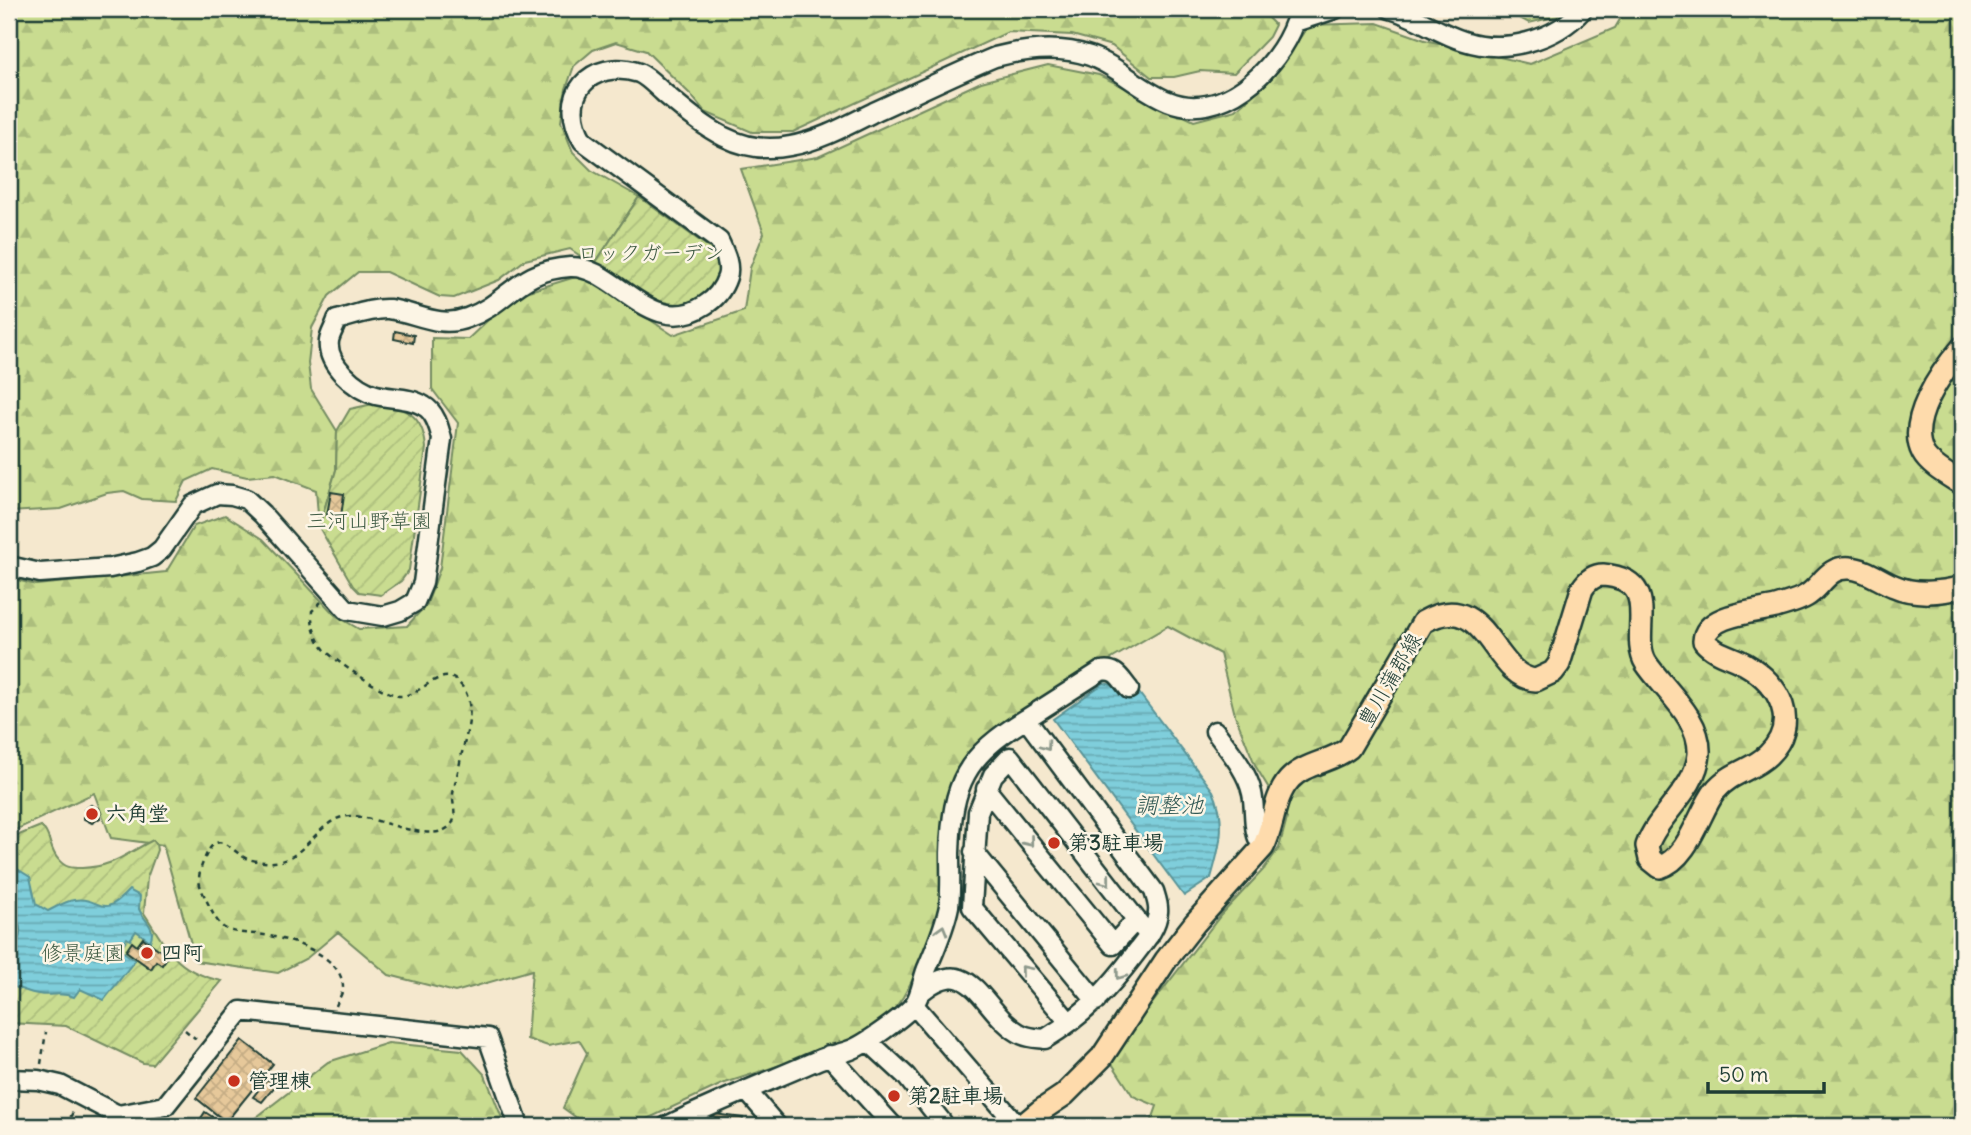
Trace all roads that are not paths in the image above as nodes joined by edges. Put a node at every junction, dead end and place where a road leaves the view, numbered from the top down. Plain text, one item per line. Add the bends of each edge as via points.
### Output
1 (1335, 9) edge
2 (1390, 9) edge
3 (1583, 9) edge
4 (1962, 348) edge
5 (1962, 484) edge
6 (9, 566) edge
7 (1962, 587) edge
8 (1129, 690) dead end
9 (1026, 719) junction
10 (1215, 731) dead end
11 (986, 789) junction
12 (1263, 847) junction
13 (974, 852) junction
14 (1136, 920) junction
15 (1149, 936) junction
16 (916, 1000) junction
17 (1096, 1001) junction
18 (1069, 1022) junction
19 (869, 1041) junction
20 (829, 1055) junction
21 (9, 1079) edge
22 (746, 1090) junction
23 (118, 1115) junction
24 (135, 1126) edge
25 (519, 1126) edge
26 (667, 1126) edge
27 (777, 1126) edge
28 (893, 1126) edge
29 (942, 1126) edge
30 (1020, 1126) edge

1 - 6 lane via 1295,22 1289,40 1248,85 1213,104 1180,106 1090,56 1055,49 1027,50 995,57 835,131 790,146 757,148 735,143 706,127 643,75 613,69 597,74 584,82 572,110 583,141 719,241 728,273 711,302 681,314 660,314 592,272 567,267 524,279 487,308 455,321 388,309 337,320 329,342 332,358 354,385 374,395 426,406 442,439 422,583 415,602 383,616 347,610 262,514 246,499 232,495 217,494 192,505 162,549 138,562 40,573
2 - 3 lane via 1481,45 1517,45 1536,39 1555,32
4 - 5 main road via 1927,400 1919,436 1925,456
7 - 12 main road, 豊川蒲郡線 via 1907,591 1864,572 1839,569 1806,596 1712,624 1704,641 1762,678 1784,705 1785,727 1766,758 1715,790 1694,831 1671,861 1660,867 1650,859 1647,846 1691,775 1699,755 1698,742 1688,718 1640,651 1642,609 1637,592 1623,581 1597,575 1582,589 1559,664 1536,680 1518,674 1476,624 1457,613 1423,622 1349,748 1290,779
8 - 9 lane via 1115,672 1101,671
9 -> 15 lane via 1154,891 1159,912
16 -> 9 lane via 949,906 951,828 965,774 997,737
10 - 12 lane via 1249,782 1256,832
11 - 13 lane via 978,812
11 -> 14 lane via 1113,945
11 -> 14 lane via 1010,757
12 - 30 main road, 豊川蒲郡線 via 1166,960 1102,1057 1064,1095
13 - 17 lane
18 -> 13 lane via 972,907
14 - 15 lane
15 -> 17 lane
16 - 18 lane via 932,983 957,976 1021,1035 1045,1039
16 - 19 lane
16 - 30 lane
17 - 18 lane
19 - 20 lane
19 - 29 lane via 906,1076
20 - 22 lane
20 - 28 lane
21 - 23 lane via 60,1085
22 - 26 lane
22 - 27 lane
23 - 24 lane
23 - 25 lane via 165,1106 241,1012 488,1038

